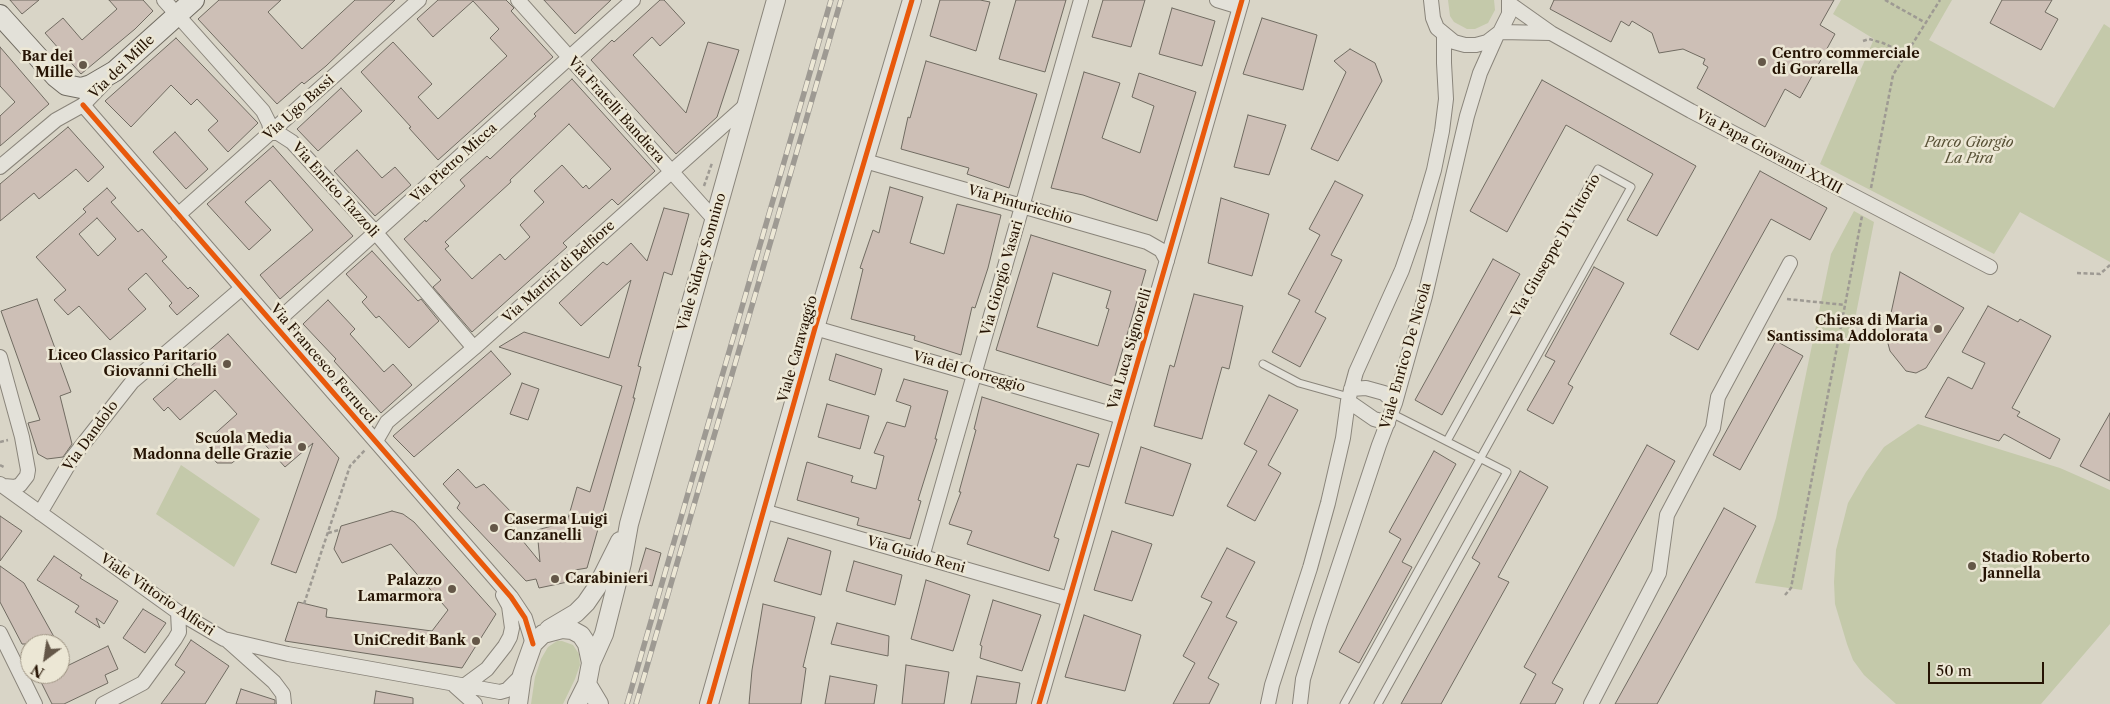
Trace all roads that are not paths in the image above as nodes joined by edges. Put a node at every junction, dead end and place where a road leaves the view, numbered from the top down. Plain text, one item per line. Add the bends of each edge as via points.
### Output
1 (164, 0) edge
2 (194, 0) edge
3 (419, 0) edge
4 (518, 0) edge
5 (633, 0) edge
6 (776, 0) edge
7 (912, 0) edge
8 (1081, 0) edge
9 (1217, 0) edge
10 (1509, 2) edge
11 (1241, 3) edge
12 (1429, 3) edge
13 (0, 15) edge
14 (177, 15) junction
15 (1498, 34) junction
16 (1551, 34) junction
17 (1444, 36) junction
18 (570, 58) junction
19 (114, 71) junction
20 (83, 105) junction
21 (745, 106) junction
22 (271, 133) junction
23 (865, 161) junction
24 (0, 167) edge
25 (671, 171) junction
26 (1023, 205) junction
27 (178, 215) junction
28 (714, 220) junction
29 (376, 233) junction
30 (1167, 261) junction
31 (1790, 263) dead end
32 (1990, 267) dead end
33 (242, 288) junction
34 (274, 324) junction
35 (815, 328) junction
36 (474, 348) junction
37 (0, 357) edge
38 (1263, 364) dead end
39 (974, 374) junction
40 (1349, 396) junction
41 (1391, 413) junction
42 (1122, 417) junction
43 (376, 441) junction
44 (1447, 441) junction
45 (1481, 458) junction
46 (2, 485) edge
47 (763, 511) junction
48 (40, 514) junction
49 (629, 524) junction
50 (922, 557) junction
51 (494, 576) junction
52 (1069, 599) junction
53 (178, 612) junction
54 (0, 633) edge
55 (224, 639) junction
56 (538, 639) junction
57 (591, 663) junction
58 (522, 675) junction
59 (587, 684) junction
60 (458, 685) junction
61 (35, 704) edge
62 (103, 704) edge
63 (284, 704) edge
64 (475, 704) edge
65 (518, 704) edge
66 (577, 704) edge
67 (599, 704) edge
68 (709, 704) edge
69 (1039, 704) edge
70 (1268, 704) edge
71 (1300, 704) edge
72 (1344, 704) edge
73 (1378, 704) edge
74 (1591, 704) edge

1 - 14 street
2 - 14 main road, Via dei Mille
3 - 22 street, Via Ugo Bassi
4 - 18 street, Via Fratelli Bandiera
5 - 18 street, Via Pietro Micca
6 - 21 street, Viale Sidney Sonnino
7 - 23 street, Viale Caravaggio
8 - 26 street, Via Giorgio Vasari
9 - 11 street
10 - 15 street, Viale Enrico De Nicola via 1506,24
10 - 16 street, Via Papa Giovanni XXIII
11 - 30 street, Via Luca Signorelli
12 - 17 street via 1435,23
13 - 19 main road via 66,85 81,88
14 - 19 main road, Via dei Mille
14 - 22 street via 263,111
15 - 16 street
15 - 17 street via 1476,45 1454,42
15 - 41 street, Viale Enrico De Nicola via 1480,73 1470,108 1425,296
16 - 32 street, Via Papa Giovanni XXIII via 1699,116
17 - 40 street, Viale Enrico De Nicola via 1446,99 1434,170 1402,270 1356,372
18 - 25 street, Via Fratelli Bandiera
18 - 29 street, Via Pietro Micca
19 - 20 street, Via dei Mille
20 - 24 street, Via dei Mille via 56,120
20 - 27 street, Via Francesco Ferrucci
21 - 25 street, Via Martiri di Belfiore
21 - 28 street, Viale Sidney Sonnino
22 - 27 street, Via Ugo Bassi
22 - 29 street, Via Enrico Tazzoli via 278,133 292,142
23 - 26 street, Via Pinturicchio
23 - 35 street, Viale Caravaggio
25 - 28 street, Via Fratelli Bandiera
25 - 36 street, Via Martiri di Belfiore
26 - 30 street, Via Pinturicchio via 1147,242 1161,250
26 - 39 street, Via Giorgio Vasari
27 - 33 street, Via Francesco Ferrucci
28 - 49 street, Viale Sidney Sonnino
29 - 34 street, Via Pietro Micca
29 - 36 street, Via Enrico Tazzoli
30 - 42 street, Via Luca Signorelli
31 - 74 street via 1718,397 1713,428 1667,515 1659,573
33 - 34 street, Via Francesco Ferrucci
33 - 48 street, Via Dandolo via 128,387 74,457
34 - 43 street, Via Francesco Ferrucci
35 - 39 street, Via del Correggio
35 - 47 street, Viale Caravaggio
36 - 43 street, Via Martiri di Belfiore via 387,422
37 - 46 street via 28,470 20,485
38 - 40 lane via 1299,383
39 - 42 street, Via del Correggio
39 - 50 street, Via Giorgio Vasari
40 - 41 street via 1374,419
40 - 41 street via 1366,388 1384,393
40 - 70 street, Viale Enrico De Nicola via 1328,503
41 - 44 lane
41 - 71 street, Viale Enrico De Nicola via 1320,623 1303,679
42 - 52 street, Via Luca Signorelli
43 - 51 street, Via Francesco Ferrucci
44 - 45 lane
44 - 45 lane, Via Giuseppe Di Vittorio via 1598,169 1631,187
45 - 72 lane, Via Giuseppe Di Vittorio
45 - 73 lane via 1507,472
46 - 48 street, Viale Vittorio Alfieri
47 - 50 street, Via Guido Reni
47 - 68 street, Viale Caravaggio
48 - 53 street, Viale Vittorio Alfieri
49 - 56 street, Viale Sidney Sonnino via 586,603
49 - 57 street, Viale Sidney Sonnino via 606,626
50 - 52 street, Via Guido Reni
51 - 56 street, Via Francesco Ferrucci via 521,610
51 - 60 street via 509,606 510,638 487,669
52 - 69 street, Via Luca Signorelli
53 - 55 street, Viale Vittorio Alfieri
53 - 62 street via 179,632 143,682
54 - 61 street
55 - 60 street, Viale Vittorio Alfieri
55 - 63 street via 274,682
56 - 57 street via 562,629 572,630 587,644
56 - 58 street
57 - 59 street
58 - 60 street, Viale Vittorio Alfieri via 507,690 500,692
58 - 65 street
59 - 66 street
59 - 67 street
60 - 64 street, Viale Vittorio Alfieri

